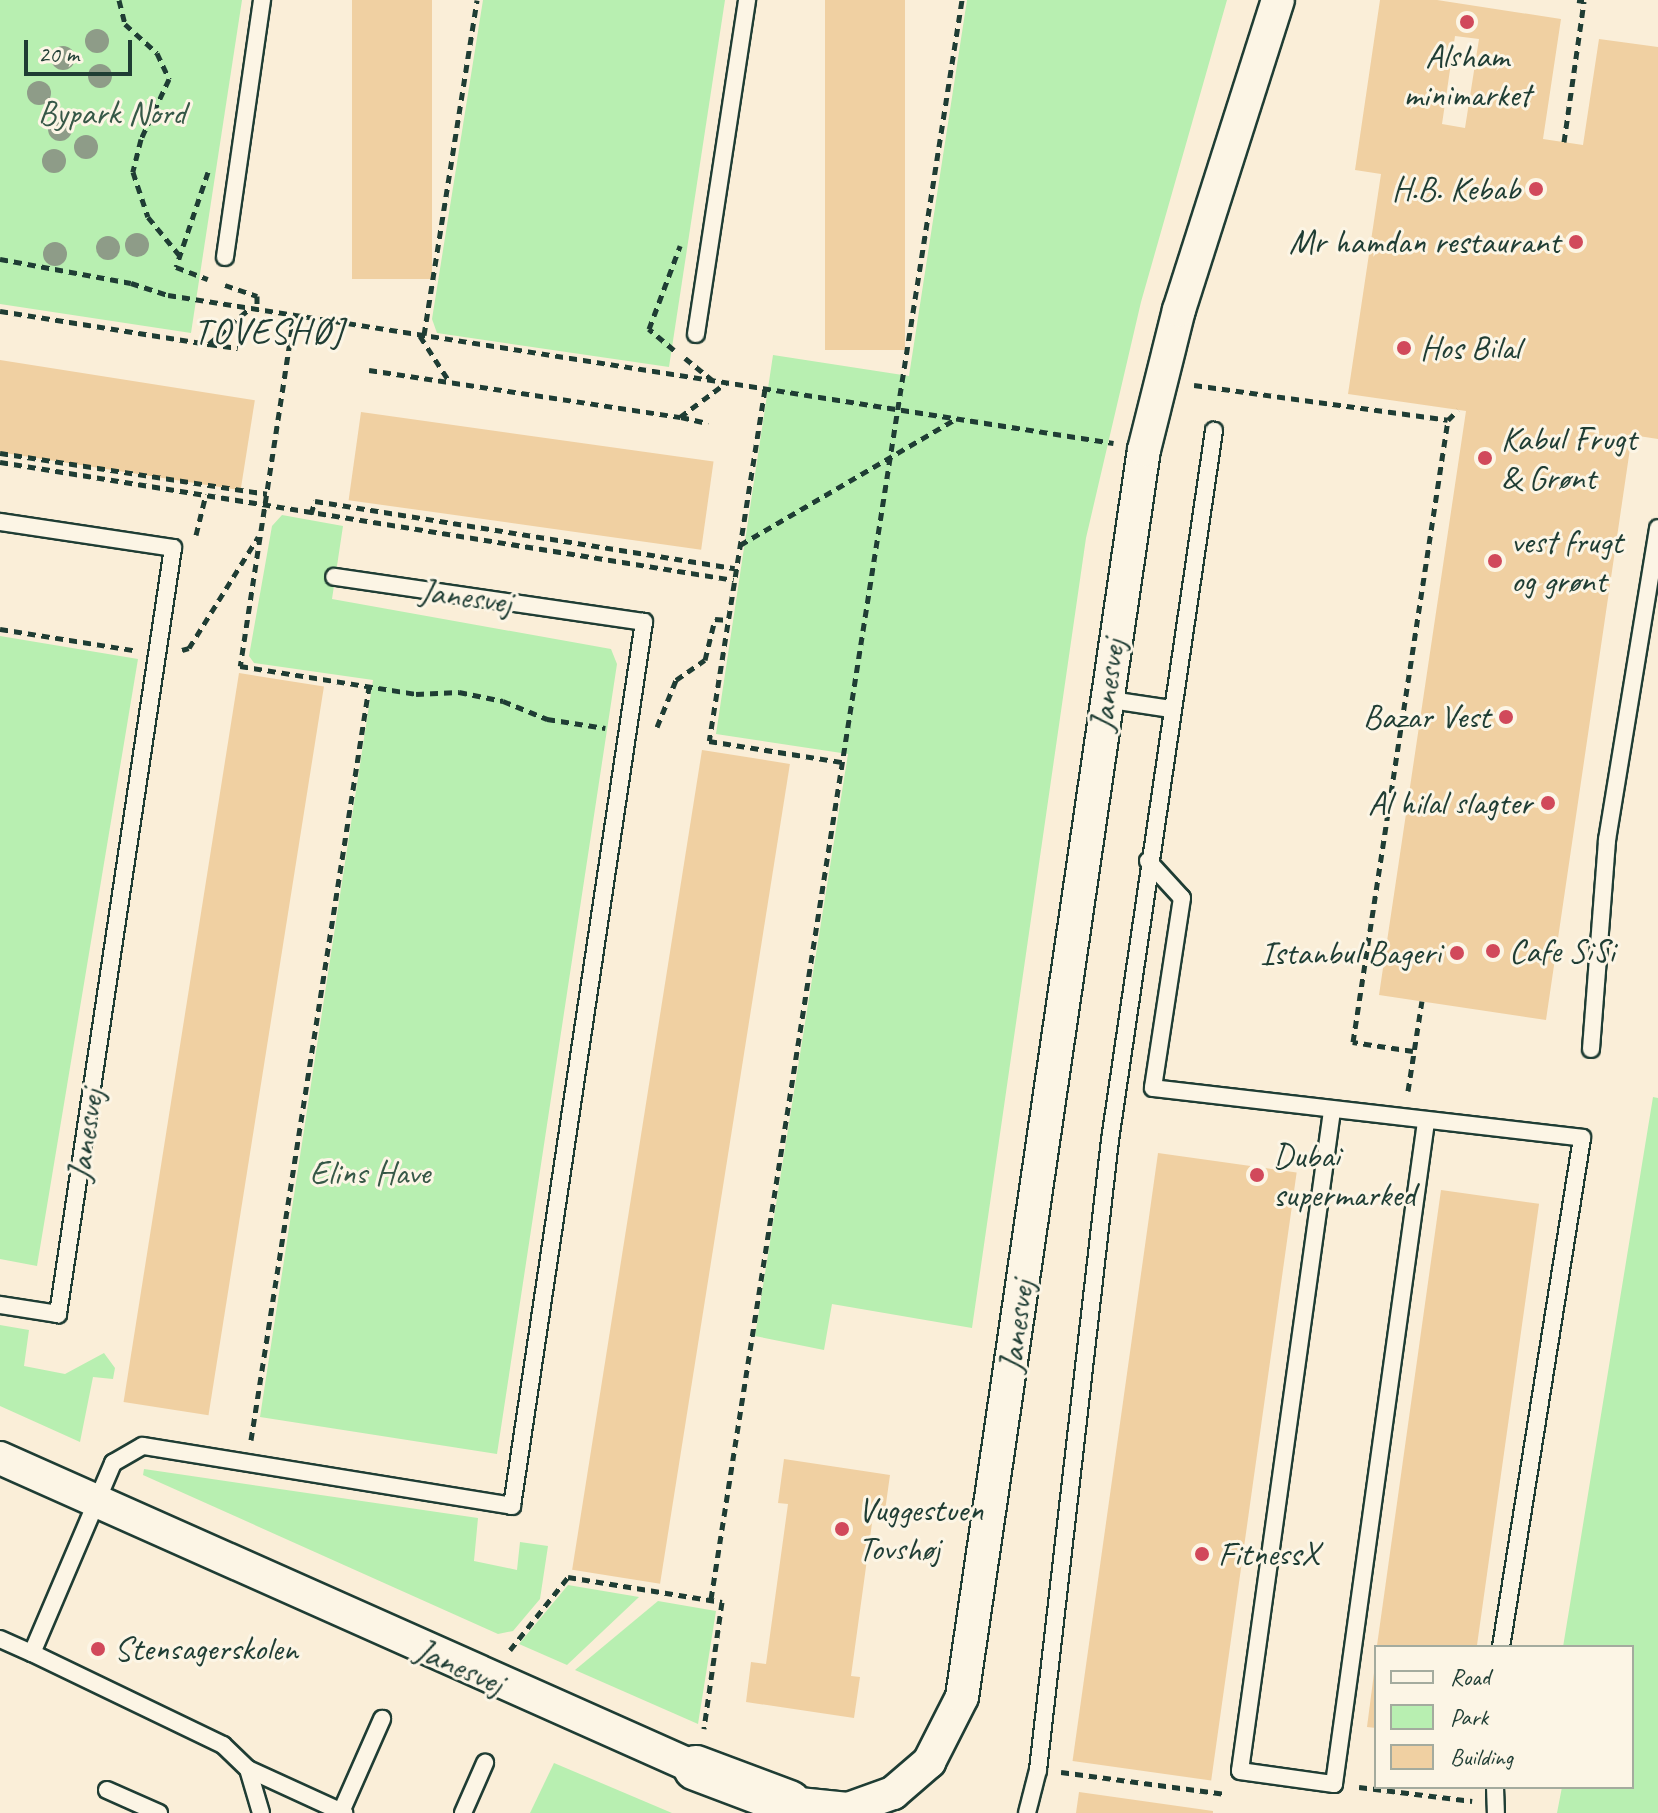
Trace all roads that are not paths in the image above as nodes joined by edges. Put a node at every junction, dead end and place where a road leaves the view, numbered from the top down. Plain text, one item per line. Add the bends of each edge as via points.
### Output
1 (262, 0) edge
2 (747, 0) edge
3 (1278, 0) edge
4 (225, 257) dead end
5 (696, 334) dead end
6 (1214, 431) dead end
7 (0, 522) edge
8 (1658, 528) edge
9 (334, 577) dead end
10 (1105, 699) junction
11 (1171, 709) junction
12 (1148, 861) junction
13 (1591, 1049) dead end
14 (1332, 1111) junction
15 (1426, 1122) junction
16 (0, 1305) edge
17 (0, 1458) edge
18 (99, 1504) junction
19 (0, 1639) edge
20 (1501, 1645) edge
21 (32, 1653) junction
22 (382, 1719) dead end
23 (485, 1763) dead end
24 (696, 1768) joint
25 (248, 1769) junction
26 (107, 1790) dead end
27 (789, 1803) joint
28 (847, 1811) edge
29 (342, 1812) edge
30 (159, 1813) edge
31 (261, 1813) edge
32 (463, 1813) edge
33 (1027, 1813) edge

1 - 4 lane
2 - 5 lane
3 - 10 street, Janesvej via 1179,310 1155,404
6 - 11 lane
7 - 16 lane, Janesvej via 173,548 58,1314
8 - 13 lane via 1607,840
9 - 18 lane, Janesvej via 644,622 512,1506 143,1446 113,1463
10 - 11 lane
10 - 28 street, Janesvej via 962,1697 942,1743 912,1780
11 - 12 lane
12 - 14 lane via 1182,898 1153,1088
12 - 33 lane via 1038,1770
14 - 15 lane
14 - 15 lane via 1240,1771 1334,1784
15 - 20 lane via 1582,1138
17 - 18 street, Janesvej
18 - 21 lane
18 - 24 street, Janesvej
19 - 21 lane
21 - 25 lane via 223,1745
22 - 29 lane
23 - 32 lane
24 - 27 street, Janesvej
25 - 29 lane
25 - 31 lane
26 - 30 lane
27 - 28 street, Janesvej

